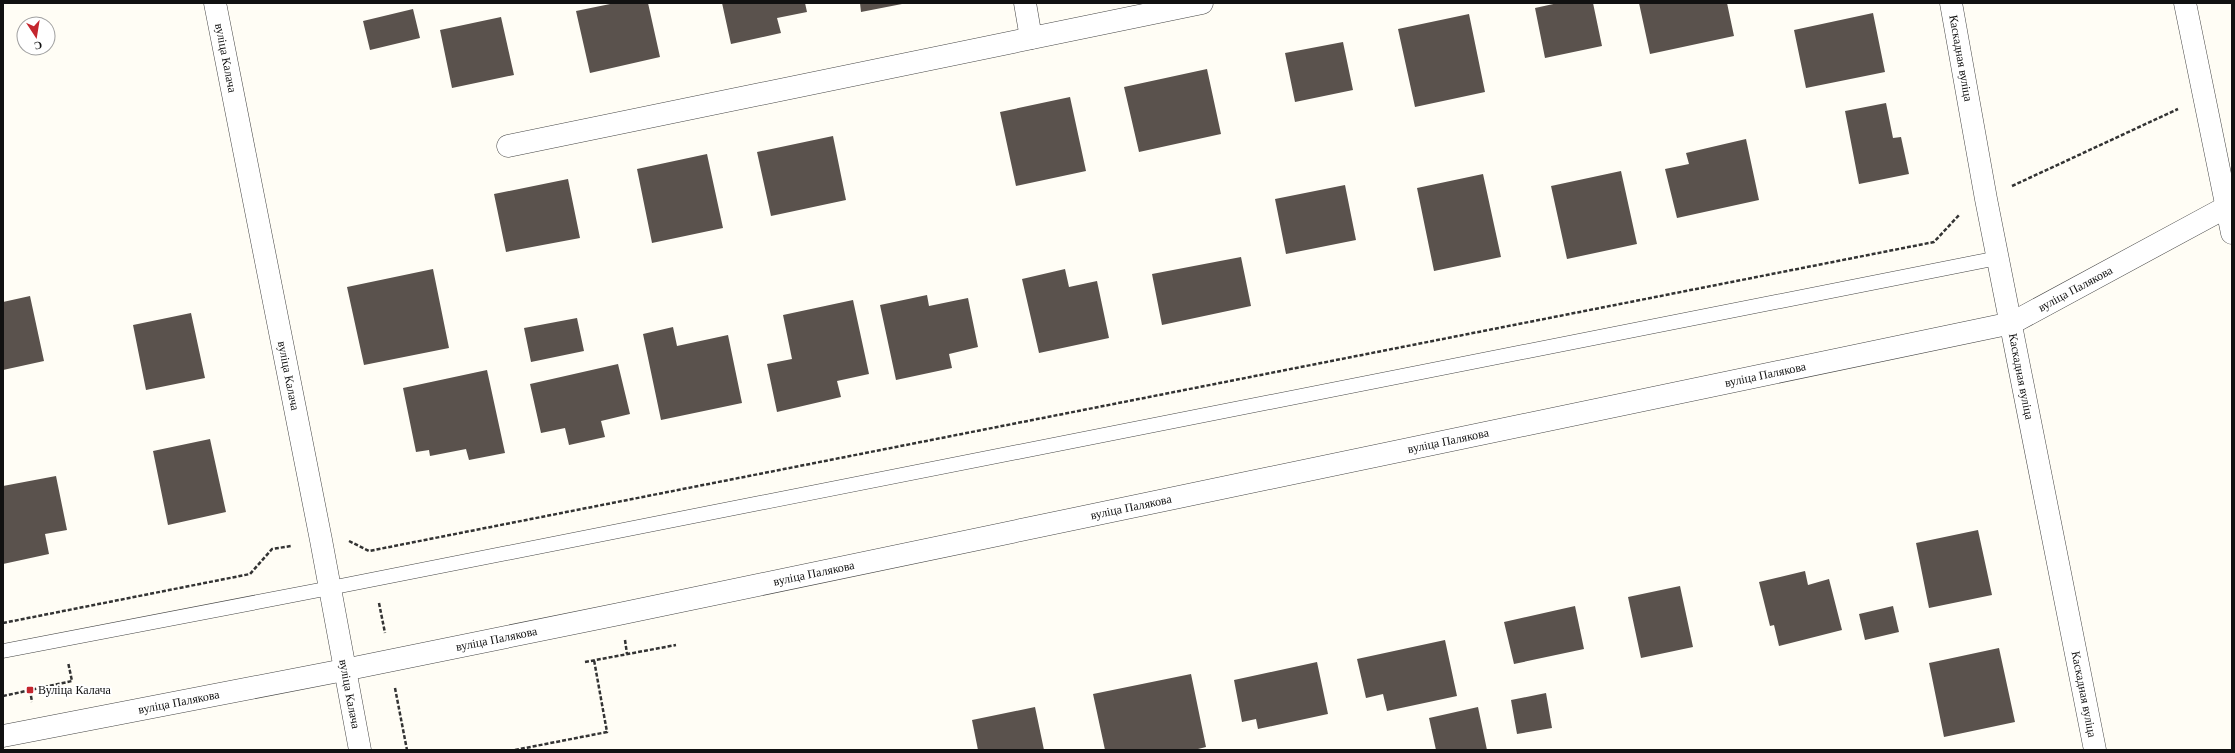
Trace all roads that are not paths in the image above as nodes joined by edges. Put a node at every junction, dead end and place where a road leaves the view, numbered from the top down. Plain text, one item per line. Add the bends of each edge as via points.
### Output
1 (214, 3) edge
2 (1026, 3) edge
3 (1202, 3) edge
4 (1951, 3) edge
5 (2185, 3) edge
6 (1031, 38) junction
7 (508, 146) dead end
8 (2229, 206) edge
9 (2232, 233) edge
10 (1998, 258) junction
11 (2012, 323) junction
12 (330, 588) junction
13 (3, 651) edge
14 (344, 670) junction
15 (3, 736) edge
16 (360, 750) edge
17 (2095, 750) edge

1 - 12 street, вуліца Калача
2 - 6 street
3 - 6 street
4 - 10 street, Каскадная вуліца
5 - 8 street
6 - 7 street
8 - 9 street
8 - 11 street, вуліца Палякова
10 - 11 street, Каскадная вуліца
10 - 12 lane
11 - 14 street, вуліца Палякова
11 - 17 street, Каскадная вуліца
12 - 13 lane
12 - 14 street, вуліца Калача
14 - 15 street, вуліца Палякова
14 - 16 street, вуліца Калача

